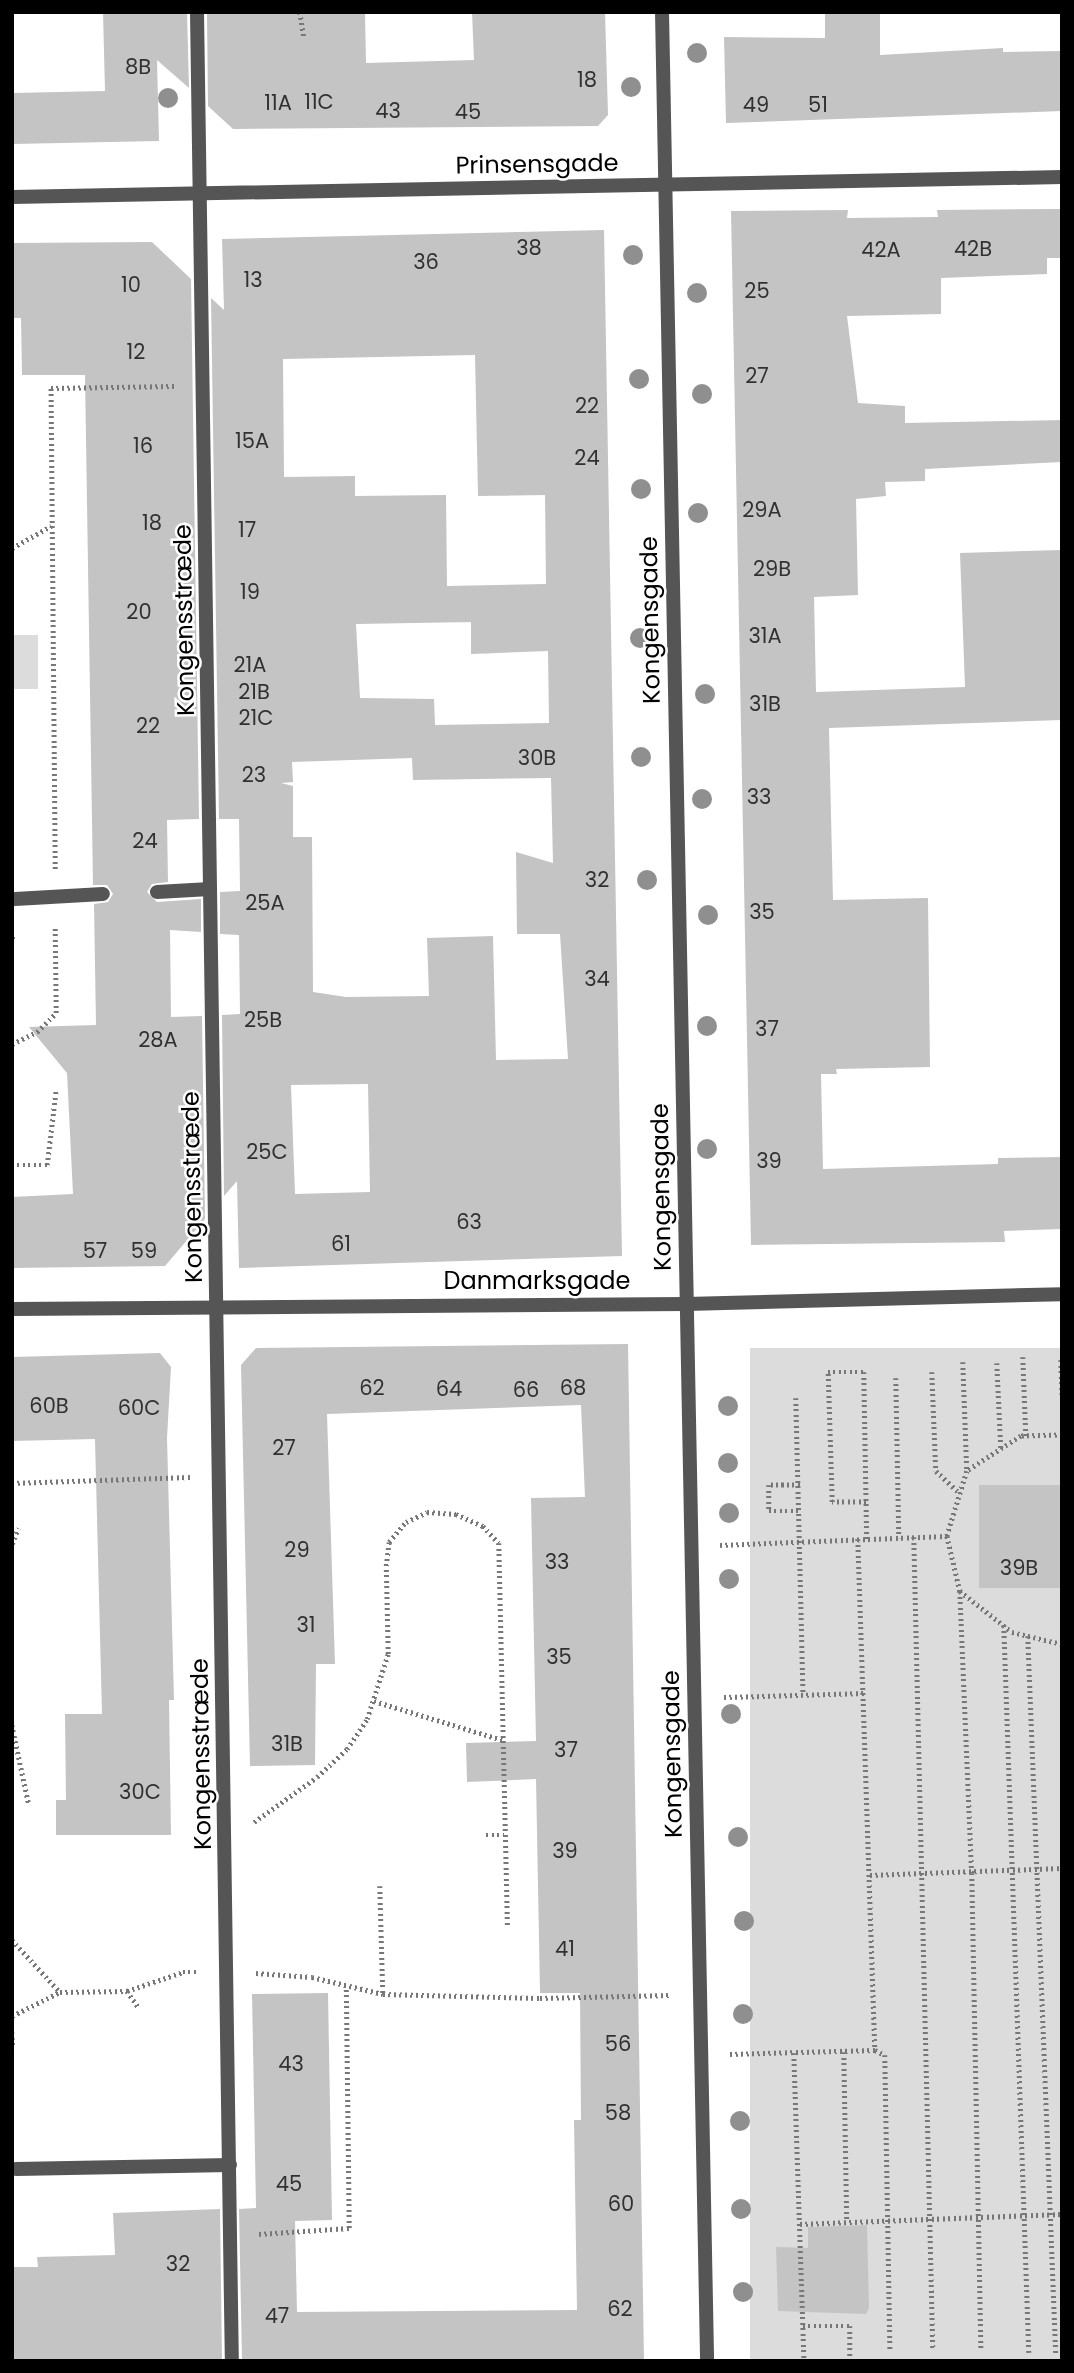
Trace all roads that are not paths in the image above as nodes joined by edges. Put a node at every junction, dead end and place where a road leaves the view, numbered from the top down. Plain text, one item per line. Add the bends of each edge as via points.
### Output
1 (197, 12) edge
2 (662, 12) edge
3 (1062, 177) edge
4 (665, 184) junction
5 (200, 194) junction
6 (12, 197) edge
7 (210, 889) junction
8 (156, 892) dead end
9 (103, 894) dead end
10 (15, 899) dead end
11 (1062, 1294) edge
12 (217, 1304) junction
13 (686, 1304) junction
14 (12, 1309) edge
15 (230, 2165) junction
16 (16, 2169) dead end
17 (232, 2361) edge
18 (708, 2361) edge

1 - 5 street, Kongensstræde
2 - 4 street, Kongensgade
3 - 4 street, Prinsensgade
4 - 5 street, Prinsensgade
4 - 13 street, Kongensgade
5 - 6 street, Prinsensgade
5 - 7 street, Kongensstræde
7 - 8 street
7 - 12 street, Kongensstræde
9 - 10 street
11 - 13 street, Danmarksgade
12 - 13 street, Danmarksgade
12 - 14 street, Danmarksgade
12 - 15 street, Kongensstræde
13 - 18 street, Kongensgade
15 - 16 street
15 - 17 street, Kongensstræde

